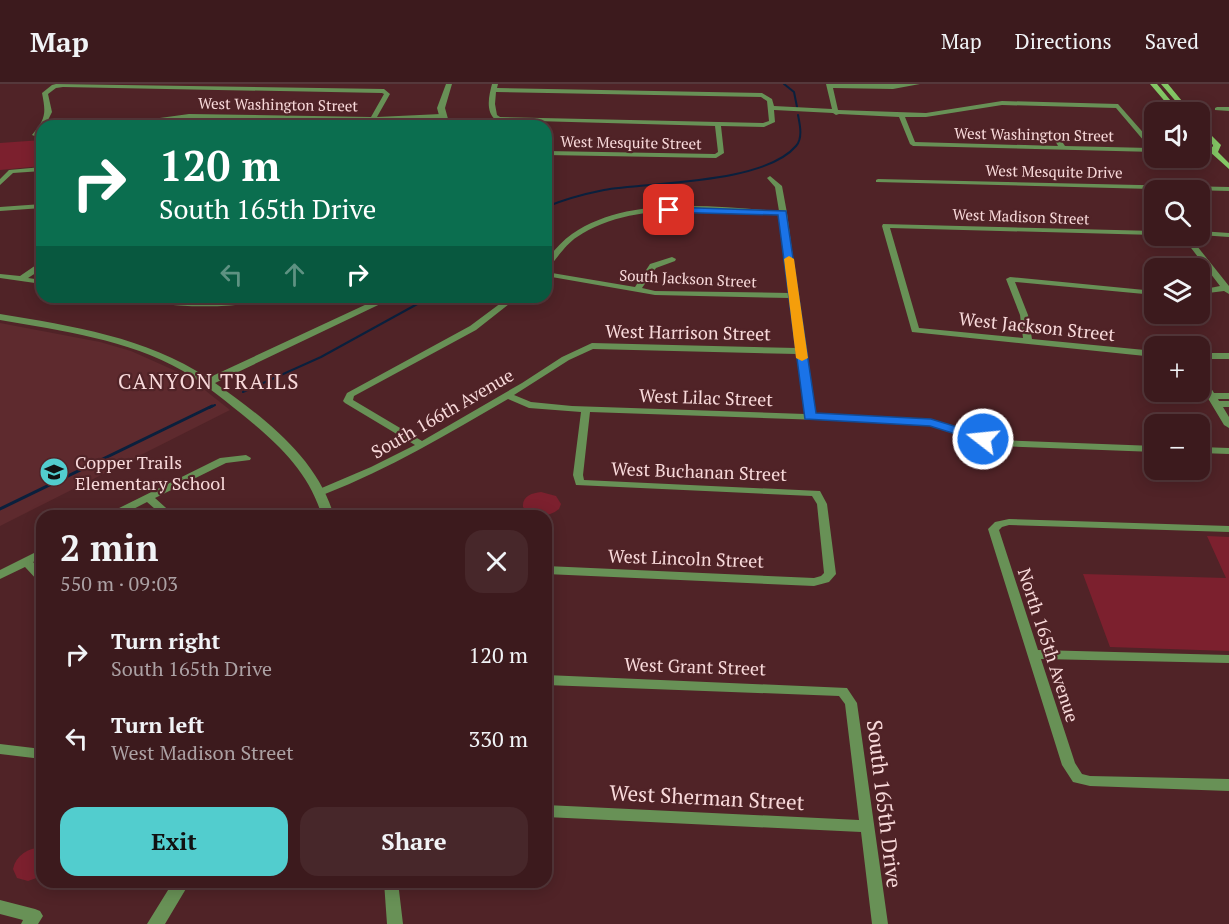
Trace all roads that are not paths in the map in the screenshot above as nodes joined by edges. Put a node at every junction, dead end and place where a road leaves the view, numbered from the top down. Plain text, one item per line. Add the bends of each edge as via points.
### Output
1 (449, 84) edge
2 (627, 84) edge
3 (917, 84) edge
4 (1153, 84) edge
5 (1164, 84) edge
6 (90, 85) edge
7 (829, 85) edge
8 (257, 86) edge
9 (494, 87) edge
10 (626, 93) junction
11 (1168, 102) edge
12 (1179, 102) edge
13 (770, 108) junction
14 (1217, 109) dead end
15 (1229, 109) edge
16 (836, 113) junction
17 (901, 115) junction
18 (321, 119) joint
19 (373, 119) junction
20 (45, 120) edge
21 (134, 120) edge
22 (397, 120) edge
23 (444, 120) edge
24 (542, 120) edge
25 (552, 120) edge
26 (717, 124) junction
27 (1055, 135) dead end
28 (1144, 137) edge
29 (1210, 137) edge
30 (1210, 147) edge
31 (1063, 148) junction
32 (1144, 150) edge
33 (1210, 151) edge
34 (1215, 151) junction
35 (552, 153) edge
36 (1229, 166) edge
37 (36, 169) edge
38 (770, 178) dead end
39 (878, 181) dead end
40 (0, 183) edge
41 (1229, 189) edge
42 (36, 206) edge
43 (0, 209) edge
44 (783, 213) junction
45 (1144, 232) edge
46 (1210, 234) edge
47 (1229, 235) edge
48 (1193, 246) edge
49 (552, 259) edge
50 (672, 259) dead end
51 (36, 269) edge
52 (552, 275) edge
53 (0, 276) edge
54 (21, 279) junction
55 (36, 281) edge
56 (1227, 290) edge
57 (636, 291) junction
58 (1210, 291) edge
59 (1144, 292) edge
60 (793, 296) junction
61 (169, 303) edge
62 (246, 303) edge
63 (377, 303) edge
64 (506, 303) edge
65 (182, 305) joint
66 (0, 317) edge
67 (915, 330) joint
68 (1028, 341) junction
69 (574, 351) joint
70 (801, 351) junction
71 (1144, 353) edge
72 (1210, 356) edge
73 (1229, 356) edge
74 (208, 382) junction
75 (1210, 393) edge
76 (507, 395) junction
77 (1229, 396) edge
78 (1214, 400) junction
79 (1229, 404) edge
80 (586, 410) junction
81 (810, 416) junction
82 (1229, 425) edge
83 (422, 445) junction
84 (1144, 448) edge
85 (1210, 450) edge
86 (1229, 451) edge
87 (246, 458) dead end
88 (321, 492) junction
89 (147, 497) junction
90 (122, 510) edge
91 (163, 510) edge
92 (326, 510) edge
93 (1229, 529) edge
94 (36, 556) edge
95 (26, 561) junction
96 (552, 570) edge
97 (36, 572) edge
98 (0, 575) edge
99 (825, 579) joint
100 (1033, 654) junction
101 (1229, 659) edge
102 (552, 680) edge
103 (843, 691) joint
104 (0, 749) edge
105 (36, 753) edge
106 (1229, 785) edge
107 (552, 811) edge
108 (866, 826) junction
109 (179, 888) edge
110 (392, 888) edge
111 (0, 907) edge
112 (32, 920) edge
113 (156, 924) edge
114 (395, 924) edge
115 (880, 924) edge

1 - 23 street via 443,98
2 - 10 street
3 - 7 street
4 - 11 main road
5 - 12 main road
6 - 8 street
6 - 20 street via 54,86 45,93 49,112
7 - 16 street
8 - 19 street via 384,91 387,94
9 - 10 street
9 - 24 street via 491,99 498,119
10 - 13 street via 767,97
13 - 16 street
13 - 26 street via 770,123
14 - 15 street
16 - 17 street
17 - 28 street via 965,111 1002,103 1119,106
17 - 31 street, West Washington Street via 913,144
18 - 19 street, West Washington Street
18 - 21 street, West Washington Street via 189,116
19 - 22 street, West Washington Street
25 - 26 street
26 - 35 street, West Mesquite Street via 721,153 716,156
27 - 31 street
29 - 34 main road via 1217,145
30 - 34 main road
31 - 32 street, West Washington Street
33 - 34 street
34 - 36 main road
37 - 40 street via 11,171
38 - 44 street via 778,186
39 - 41 street, West Mesquite Drive
42 - 43 street
44 - 49 street via 669,210 631,214 597,222 574,236
44 - 60 street
45 - 67 street, West Madison Street via 886,226
46 - 47 street
48 - 56 street
50 - 57 street via 653,266
51 - 54 street
52 - 57 street, South Jackson Street
53 - 54 street
54 - 55 street
56 - 58 street
57 - 60 street, South Jackson Street
59 - 68 street via 1010,279 1024,315
60 - 70 street
61 - 65 street
62 - 65 street
63 - 74 street
64 - 83 street via 474,328 350,395 348,401
66 - 74 street via 124,342 167,358
67 - 68 street, West Jackson Street
68 - 71 street, West Jackson Street
69 - 70 street, West Harrison Street via 592,346
69 - 76 street, South 166th Avenue
70 - 81 street
72 - 73 street
74 - 88 street via 282,443
75 - 78 street
76 - 80 street, West Lilac Street via 529,405
76 - 83 street, South 166th Avenue
77 - 78 street
78 - 79 street
78 - 82 street
80 - 81 street, West Lilac Street
80 - 99 street, West Buchanan Street via 580,483 816,493 822,504 830,574
81 - 84 street, West Lilac Street via 931,422 1017,445
83 - 88 street, South 166th Avenue via 366,475
85 - 86 street
87 - 89 street via 224,460
88 - 92 street
89 - 90 street
89 - 91 street
93 - 100 street, North 165th Avenue via 999,524 993,530
94 - 95 street
95 - 97 street
95 - 98 street
96 - 99 street, West Lincoln Street via 814,582
100 - 101 street
100 - 106 street, North 165th Avenue via 1069,765 1078,778
102 - 103 street, West Grant Street
103 - 108 street, South 165th Drive via 851,703
104 - 105 street
107 - 108 street, West Sherman Street
108 - 115 street, South 165th Drive
109 - 113 street
110 - 114 street
111 - 112 street

